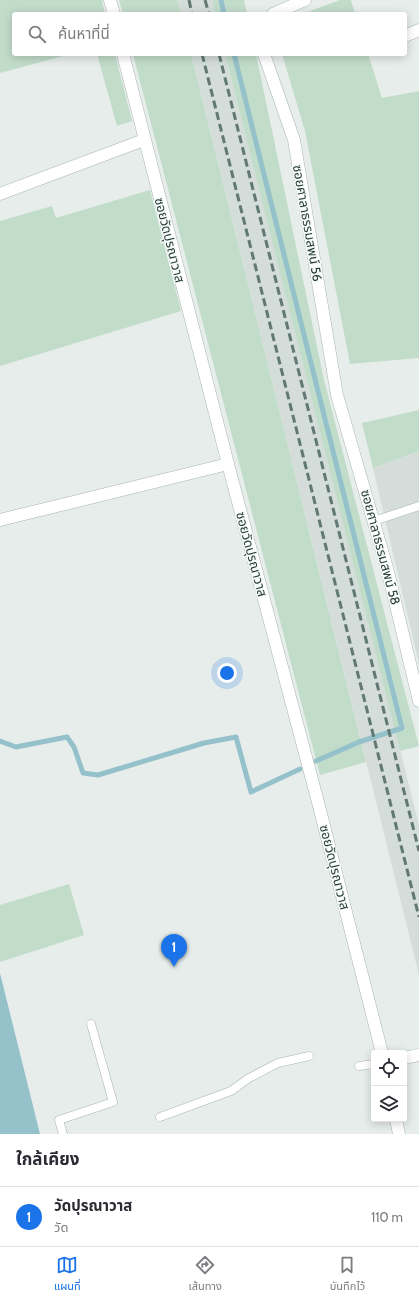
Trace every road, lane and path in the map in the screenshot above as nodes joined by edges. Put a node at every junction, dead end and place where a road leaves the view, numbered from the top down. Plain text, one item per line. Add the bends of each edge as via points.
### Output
1 (110, 0) edge
2 (305, 0) edge
3 (113, 12) edge
4 (278, 12) edge
5 (419, 30) edge
6 (407, 35) edge
7 (123, 56) edge
8 (265, 56) edge
9 (144, 140) junction
10 (0, 194) edge
11 (337, 395) joint
12 (228, 464) junction
13 (419, 506) edge
14 (0, 520) edge
15 (374, 521) junction
16 (419, 701) edge
17 (91, 1024) dead end
18 (381, 1050) edge
19 (419, 1055) edge
20 (309, 1056) dead end
21 (407, 1057) edge
22 (371, 1064) edge
23 (359, 1066) dead end
24 (160, 1117) dead end
25 (396, 1122) edge
26 (63, 1134) edge
27 (398, 1134) edge

1 - 3 street
2 - 4 street
5 - 6 street
7 - 9 street, ซอยวัดปุรณาวาส
8 - 11 street, ซอยศาลาธรรมสพน์ 56 via 294,140
9 - 10 street
9 - 12 street, ซอยวัดปุรณาวาส
11 - 15 street, ซอยศาลาธรรมสพน์ 58
12 - 14 street
12 - 18 street, ซอยวัดปุรณาวาส
13 - 15 lane
15 - 16 street, ซอยศาลาธรรมสพน์ 58
17 - 26 lane via 113,1102 59,1120
19 - 21 street
20 - 24 lane via 278,1063 231,1091
22 - 23 lane
25 - 27 street

